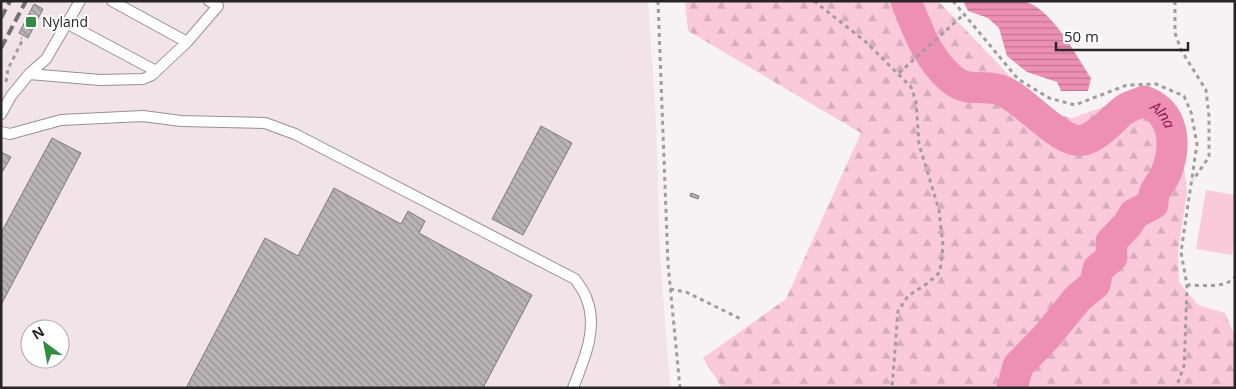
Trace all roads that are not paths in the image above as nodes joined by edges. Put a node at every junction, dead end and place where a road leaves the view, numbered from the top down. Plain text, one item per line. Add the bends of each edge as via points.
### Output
1 (80, 1) edge
2 (112, 1) edge
3 (209, 1) edge
4 (68, 24) junction
5 (187, 42) junction
6 (156, 71) junction
7 (29, 74) junction
8 (1, 114) edge
9 (1, 132) edge
10 (573, 388) edge

1 - 4 lane
2 - 5 lane
3 - 5 lane via 218,6
4 - 6 lane
4 - 7 lane via 43,63
5 - 6 lane
6 - 7 lane via 134,80
7 - 8 lane
9 - 10 lane via 10,134 61,120 143,116 265,123 295,134 575,279 587,300 591,329 585,358

